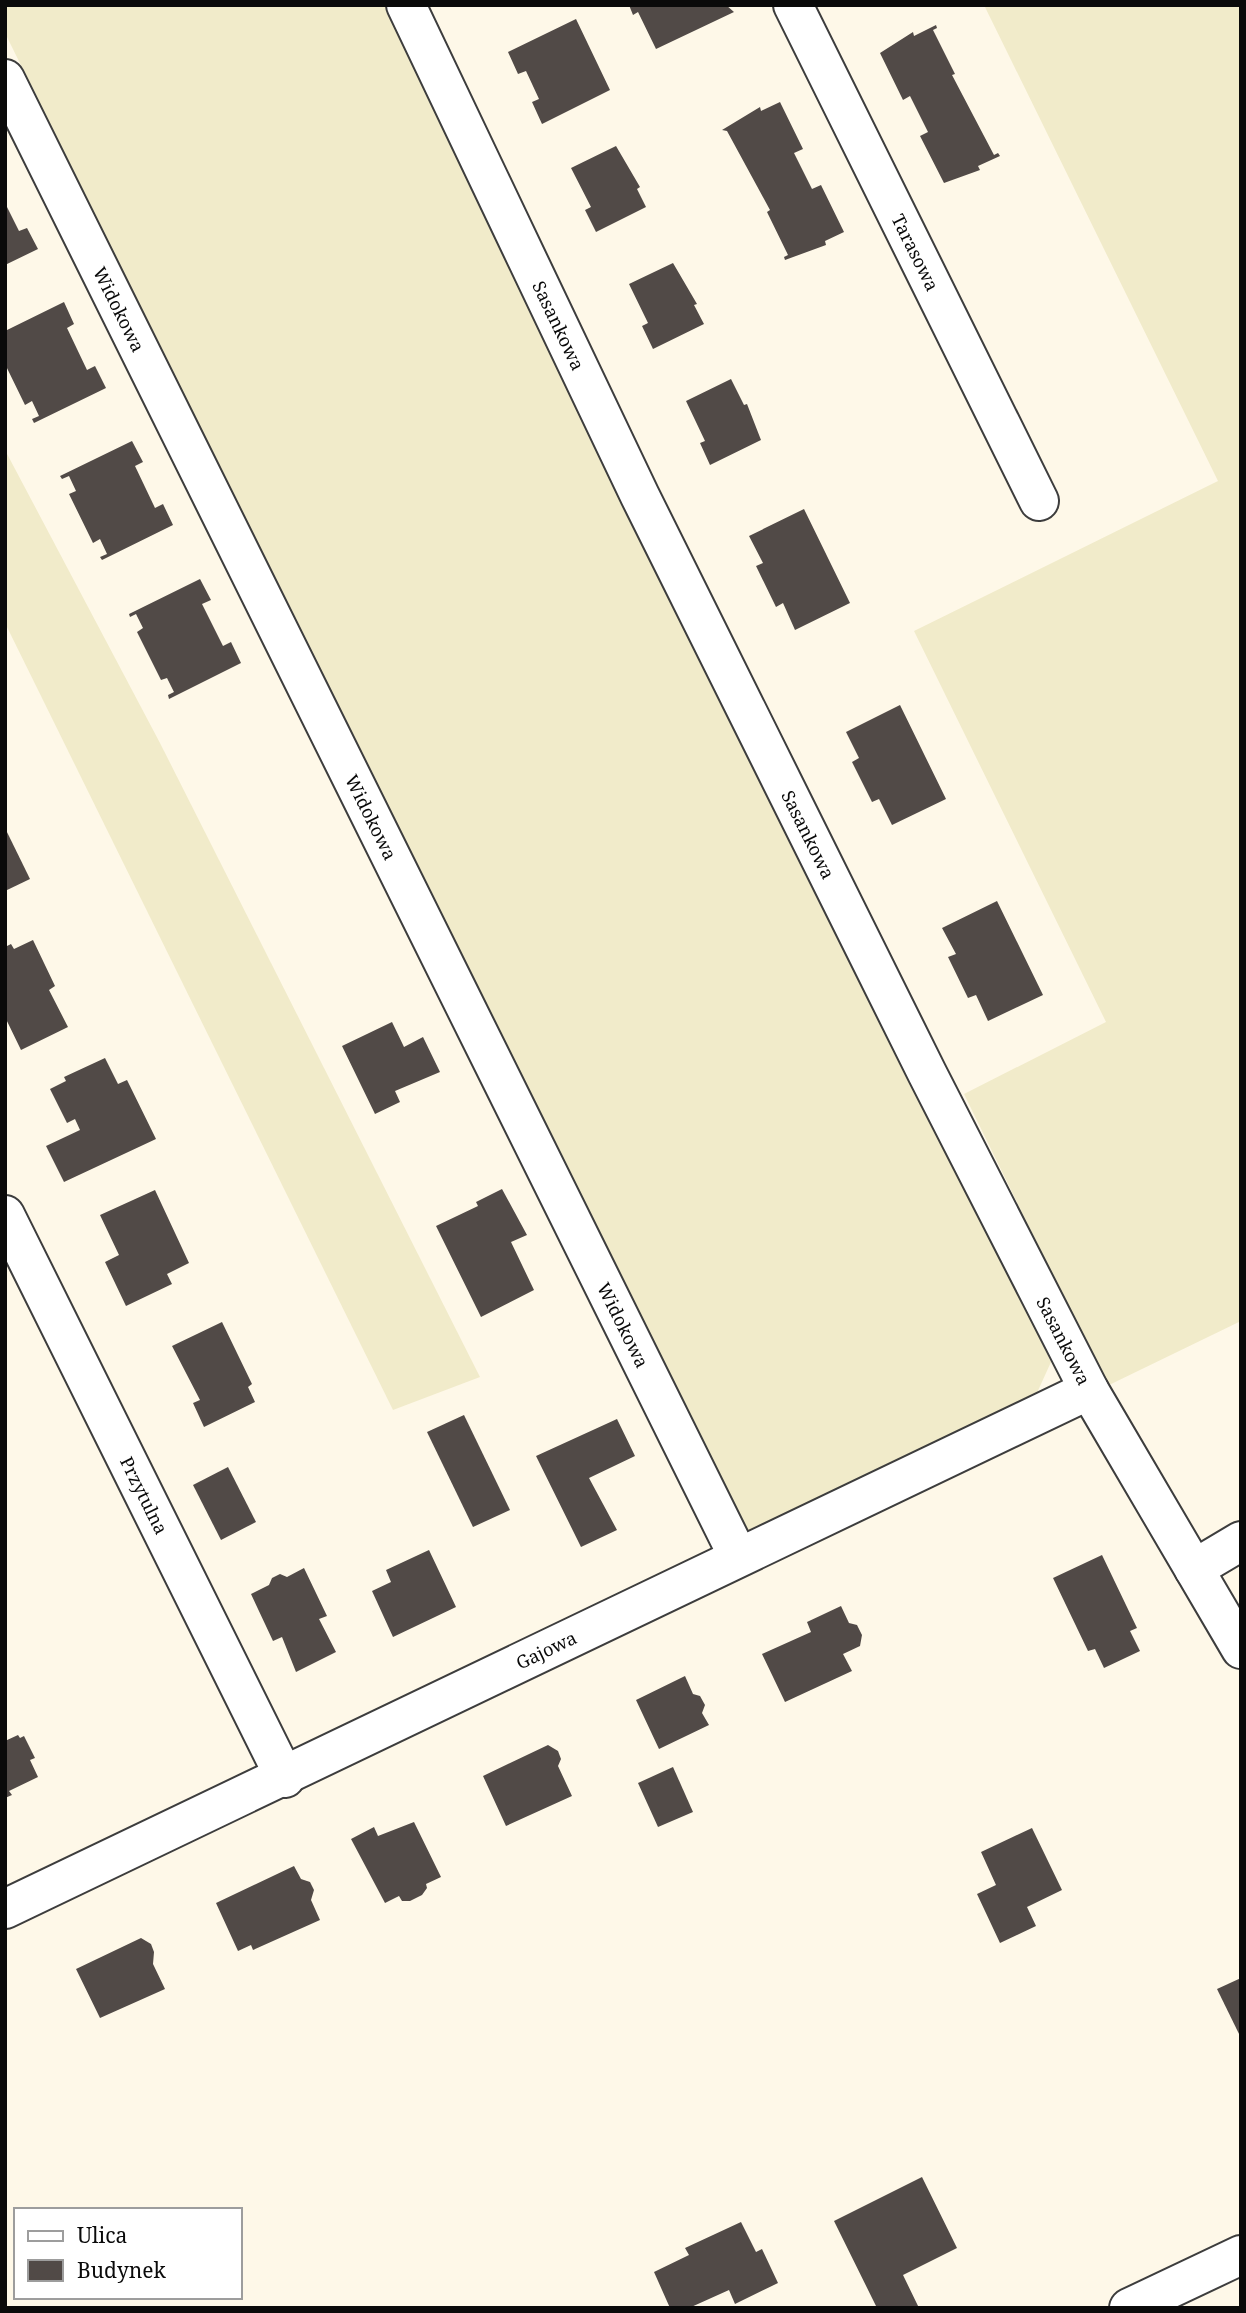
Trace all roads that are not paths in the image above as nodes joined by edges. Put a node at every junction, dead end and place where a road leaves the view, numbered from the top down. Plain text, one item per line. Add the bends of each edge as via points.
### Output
1 (407, 5) edge
2 (793, 5) edge
3 (5, 79) edge
4 (1039, 501) dead end
5 (5, 1215) edge
6 (1089, 1390) junction
7 (1241, 1541) edge
8 (738, 1556) junction
9 (1194, 1569) junction
10 (1241, 1649) edge
11 (285, 1778) junction
12 (5, 1909) edge
13 (1241, 2255) edge
14 (1129, 2308) edge

1 - 6 street, Sasankowa via 640,496 867,956
2 - 4 street, Tarasowa
3 - 8 street, Widokowa
5 - 11 street, Przytulna
6 - 8 street, Gajowa
6 - 9 street, Sasankowa
7 - 9 street
8 - 11 street, Gajowa
9 - 10 street, Sasankowa
11 - 12 street, Gajowa
13 - 14 street

